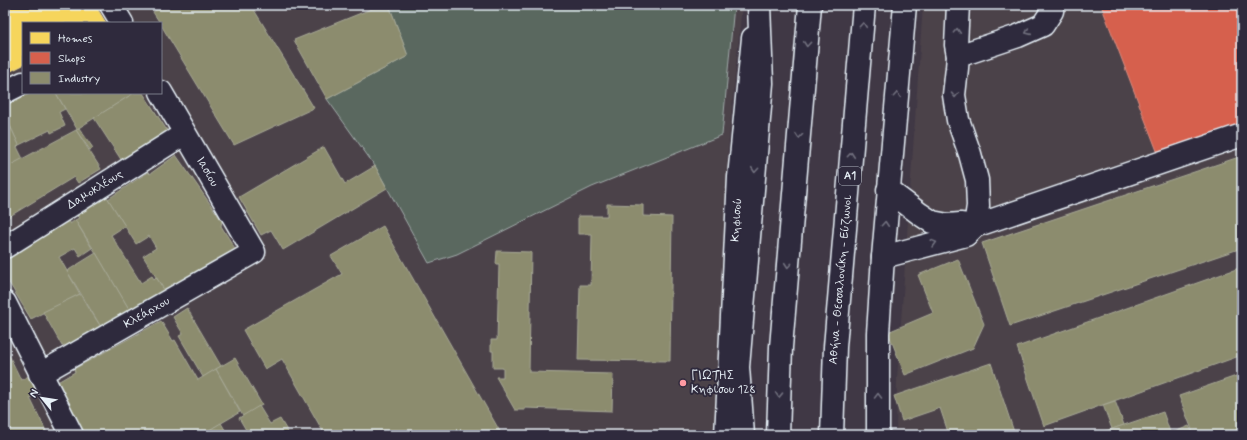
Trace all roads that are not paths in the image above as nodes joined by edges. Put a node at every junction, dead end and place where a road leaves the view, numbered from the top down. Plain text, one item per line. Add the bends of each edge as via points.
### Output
1 (111, 5) edge
2 (758, 5) edge
3 (810, 5) edge
4 (864, 5) edge
5 (905, 5) edge
6 (958, 5) edge
7 (1053, 5) edge
8 (121, 22) edge
9 (958, 56) junction
10 (22, 84) edge
11 (5, 92) edge
12 (162, 94) edge
13 (184, 134) junction
14 (1242, 135) edge
15 (888, 190) junction
16 (975, 226) junction
17 (5, 247) edge
18 (254, 252) joint
19 (883, 257) junction
20 (5, 303) edge
21 (835, 347) junction
22 (40, 374) junction
23 (72, 435) edge
24 (726, 435) edge
25 (743, 435) edge
26 (778, 435) edge
27 (832, 435) edge
28 (842, 435) edge
29 (878, 435) edge

1 - 8 main road
2 - 24 main road, Κηφισού via 739,177
2 -> 25 main road via 762,83 738,367
3 -> 26 main road via 781,347
21 -> 4 main road, Αθήνα - Θεσσαλονίκη - Εύζωνοι / Α1
15 -> 5 main road
9 -> 6 main road
7 -> 9 main road via 1052,11 1042,25 1018,36
9 -> 16 main road via 954,95 958,120 978,180
10 - 11 main road
12 - 13 main road, Ιασίου
13 - 17 main road, Δαμοκλέους
13 - 18 main road, Ιασίου
14 - 16 main road
15 - 16 main road via 932,222
19 -> 15 main road
19 -> 16 main road via 966,235
18 - 22 main road, Κλεάρχου
29 -> 19 main road via 878,333
20 - 22 main road
21 - 27 main road, Αθήνα - Θεσσαλονίκη - Εύζωνοι / Α1
21 - 28 main road
22 - 23 main road

